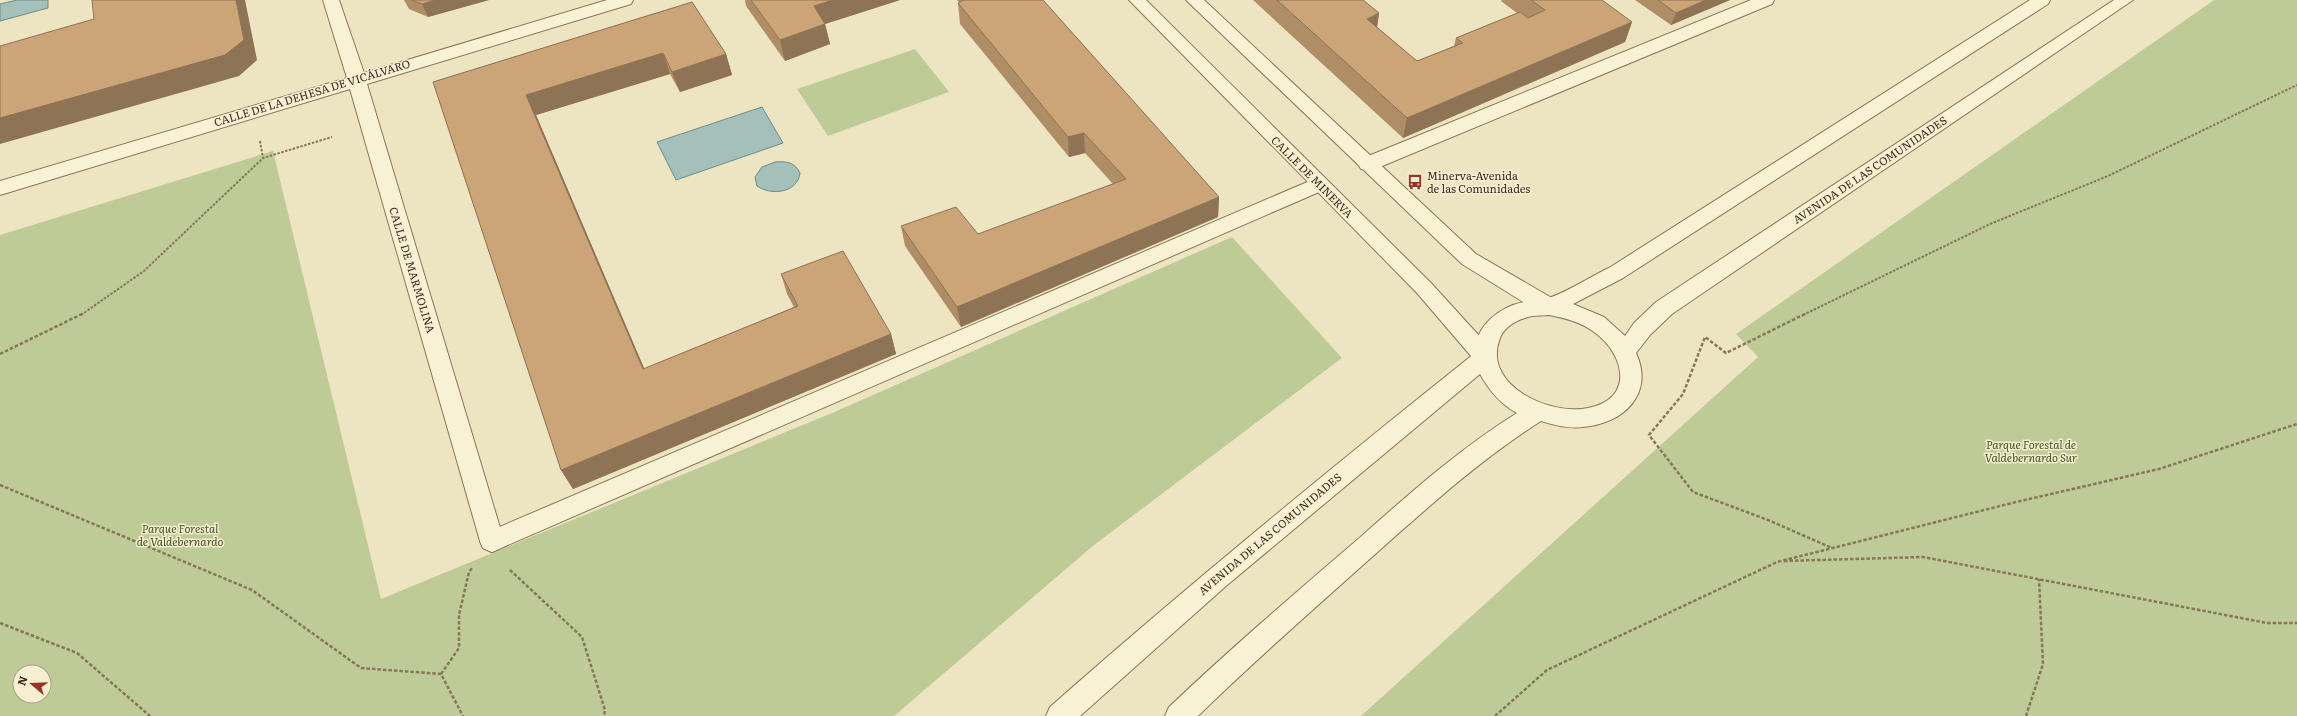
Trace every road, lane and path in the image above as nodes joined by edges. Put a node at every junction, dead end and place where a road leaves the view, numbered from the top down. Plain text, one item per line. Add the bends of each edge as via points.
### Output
1 (331, 0) edge
2 (625, 0) edge
3 (1137, 0) edge
4 (1194, 0) edge
5 (1766, 0) edge
6 (2042, 0) edge
7 (2125, 0) edge
8 (357, 80) junction
9 (2297, 85) edge
10 (332, 137) dead end
11 (1368, 164) junction
12 (1318, 184) junction
13 (0, 188) edge
14 (1550, 308) junction
15 (1626, 351) junction
16 (0, 354) edge
17 (1485, 357) junction
18 (1537, 412) junction
19 (2297, 424) edge
20 (0, 485) edge
21 (492, 541) junction
22 (1832, 548) junction
23 (1777, 562) junction
24 (2039, 579) junction
25 (2297, 622) edge
26 (0, 623) edge
27 (442, 674) junction
28 (150, 716) edge
29 (463, 716) edge
30 (604, 716) edge
31 (1060, 716) edge
32 (1179, 716) edge
33 (1494, 716) edge
34 (2026, 716) edge

1 - 8 street, CALLE DE MARMOLINA
2 - 8 street, CALLE DE LA DEHESA DE VICÁLVARO
3 - 12 street, CALLE DE MINERVA
4 - 11 street
5 - 11 street
6 - 14 street via 1616,273
7 - 15 street, AVENIDA DE LAS COMUNIDADES via 1664,308 1642,329
8 - 13 street, CALLE DE LA DEHESA DE VICÁLVARO
8 - 21 street, CALLE DE MARMOLINA
9 - 22 path via 2108,176 1990,224 1726,353 1705,337 1683,394 1650,435 1693,492 1768,520
10 - 16 path via 264,158 144,271 74,320
11 - 14 street via 1469,259
12 - 17 street, CALLE DE MINERVA via 1424,288
12 - 21 street
14 - 15 street via 1580,314 1602,326
14 - 17 street via 1523,310 1501,320 1488,336
15 - 18 street via 1632,372 1631,378 1628,391 1615,407 1592,417 1566,418
17 - 18 street via 1496,382 1507,394
17 - 31 street, AVENIDA DE LAS COMUNIDADES via 1269,533
18 - 32 street via 1460,464
19 - 22 path via 2159,469
20 - 27 path via 252,590 361,668
21 - 27 path via 469,572 459,615 459,648
21 - 30 path via 502,562 582,637 605,710
22 - 23 path
23 - 24 path via 1923,557
23 - 33 path via 1547,670
24 - 25 path via 2267,623
24 - 34 path via 2042,664
26 - 28 path via 77,653
27 - 29 path

